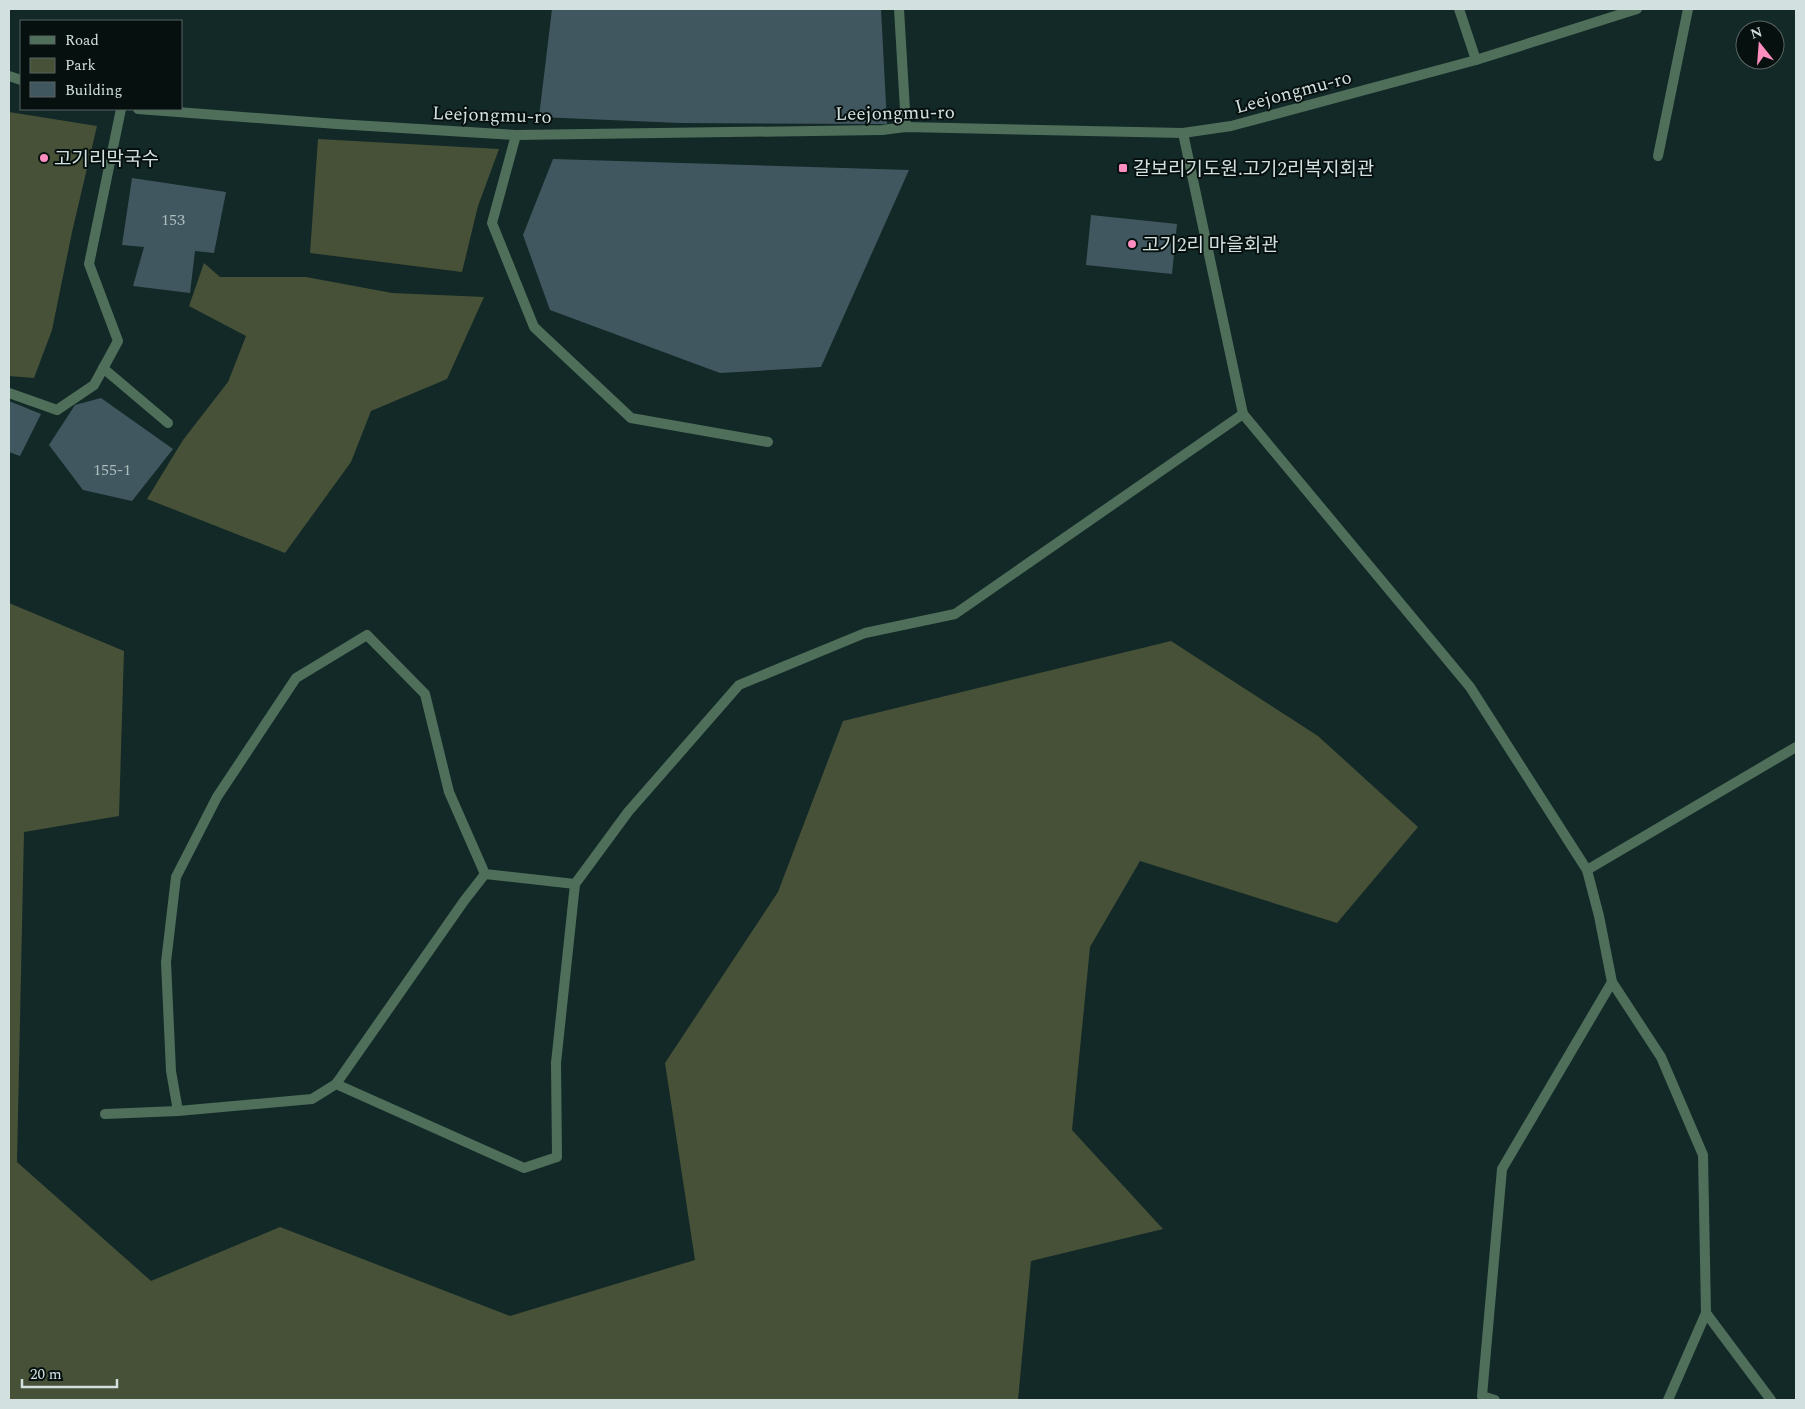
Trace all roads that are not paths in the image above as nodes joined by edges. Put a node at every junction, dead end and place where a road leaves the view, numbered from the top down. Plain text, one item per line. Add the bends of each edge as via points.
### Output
1 (899, 9) edge
2 (1459, 9) edge
3 (1637, 9) edge
4 (1688, 9) edge
5 (1476, 60) junction
6 (121, 110) edge
7 (151, 110) edge
8 (906, 127) junction
9 (1183, 133) junction
10 (516, 135) junction
11 (1658, 156) dead end
12 (103, 368) junction
13 (9, 393) edge
14 (1243, 414) junction
15 (168, 423) dead end
16 (768, 442) dead end
17 (1796, 747) edge
18 (1587, 870) junction
19 (485, 874) junction
20 (575, 884) junction
21 (1612, 982) junction
22 (336, 1084) junction
23 (178, 1111) junction
24 (105, 1114) dead end
25 (1706, 1313) junction
26 (1495, 1400) edge
27 (1668, 1400) edge
28 (1771, 1400) edge

1 - 8 street
2 - 5 street
3 - 5 street, Leejongmu-ro
4 - 11 street
5 - 9 street, Leejongmu-ro via 1231,126
6 - 12 street via 88,264 118,340
7 - 10 street, Leejongmu-ro
8 - 9 street, Leejongmu-ro
8 - 10 street, Leejongmu-ro
9 - 14 street
10 - 16 street via 492,223 534,327 631,418
12 - 13 street via 94,385 57,410
12 - 15 street
14 - 18 street via 1470,687
14 - 20 street via 955,614 865,633 739,685 628,812
17 - 18 street
18 - 21 street via 1600,916
19 - 20 street
19 - 22 street
19 - 23 street via 449,792 425,694 367,635 296,678 217,797 176,877 166,962 172,1072
20 - 22 street via 556,1063 557,1157 524,1168
21 - 25 street via 1661,1057 1703,1155
21 - 26 street via 1502,1169 1482,1396
22 - 23 street via 312,1099
23 - 24 street
25 - 27 street
25 - 28 street

